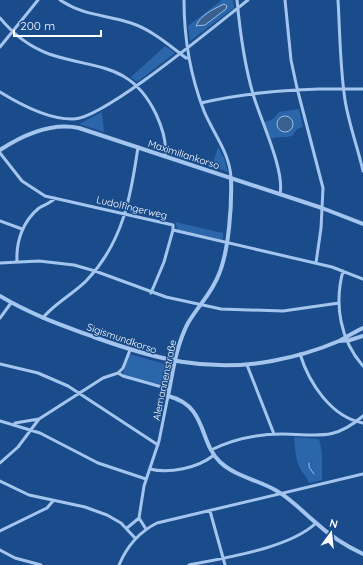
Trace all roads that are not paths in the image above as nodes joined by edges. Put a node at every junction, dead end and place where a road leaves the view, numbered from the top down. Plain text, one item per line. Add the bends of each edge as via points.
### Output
1 (38, 0) edge
2 (60, 0) edge
3 (184, 0) edge
4 (237, 0) edge
5 (248, 0) edge
6 (285, 0) edge
7 (338, 0) edge
8 (238, 8) junction
9 (0, 18) edge
10 (12, 31) junction
11 (0, 47) edge
12 (187, 47) junction
13 (179, 53) junction
14 (189, 58) junction
15 (136, 85) junction
16 (343, 89) junction
17 (363, 89) edge
18 (297, 90) junction
19 (0, 92) edge
20 (252, 94) junction
21 (201, 102) junction
22 (67, 119) junction
23 (76, 119) junction
24 (65, 126) junction
25 (75, 127) junction
26 (138, 147) junction
27 (0, 150) edge
28 (0, 154) edge
29 (165, 156) junction
30 (363, 172) edge
31 (231, 178) junction
32 (280, 194) junction
33 (54, 198) junction
34 (322, 208) junction
35 (126, 214) junction
36 (0, 221) edge
37 (363, 224) edge
38 (22, 229) junction
39 (173, 230) junction
40 (226, 243) junction
41 (17, 261) junction
42 (0, 263) edge
43 (316, 263) junction
44 (95, 271) junction
45 (343, 271) junction
46 (363, 279) edge
47 (151, 292) junction
48 (0, 296) edge
49 (11, 303) junction
50 (339, 303) junction
51 (200, 305) junction
52 (0, 318) edge
53 (43, 318) junction
54 (363, 328) edge
55 (363, 336) edge
56 (346, 339) junction
57 (130, 350) junction
58 (300, 354) junction
59 (174, 362) junction
60 (0, 364) edge
61 (247, 365) junction
62 (363, 366) edge
63 (118, 373) junction
64 (169, 389) junction
65 (79, 392) junction
66 (168, 396) junction
67 (363, 416) edge
68 (39, 419) junction
69 (0, 421) edge
70 (356, 422) junction
71 (363, 423) edge
72 (14, 424) junction
73 (31, 430) junction
74 (274, 434) junction
75 (158, 445) junction
76 (211, 450) junction
77 (214, 455) junction
78 (0, 463) edge
79 (150, 469) junction
80 (363, 474) edge
81 (146, 479) junction
82 (0, 481) edge
83 (282, 494) junction
84 (53, 501) junction
85 (210, 511) junction
86 (139, 518) junction
87 (316, 523) junction
88 (127, 528) junction
89 (146, 529) junction
90 (0, 531) edge
91 (135, 538) junction
92 (0, 550) edge
93 (362, 553) edge
94 (223, 558) junction
95 (41, 565) edge
96 (118, 565) edge
97 (189, 565) edge
98 (225, 565) edge

1 - 10 street
2 - 13 street via 89,14 137,25
3 - 12 street, Alemannenstraße
4 - 8 street
5 - 8 street
6 - 18 street
7 - 16 street
8 - 12 street
8 - 20 street
9 - 10 street
10 - 11 street
10 - 15 street via 49,54 112,69
12 - 13 street
12 - 14 street, Alemannenstraße
13 - 14 street
13 - 15 street
14 - 21 street, Alemannenstraße
15 - 23 street via 104,107
15 - 29 street via 158,118 164,136
16 - 17 street
16 - 18 street
16 - 30 street
18 - 20 street
18 - 34 street via 321,178
19 - 22 street via 40,112
20 - 21 street
20 - 32 street via 278,166
21 - 31 street, Alemannenstraße via 228,158
22 - 23 street
22 - 24 street
23 - 25 street
24 - 25 street, Maximiliankorso
24 - 27 street, Maximiliankorso via 32,133
25 - 26 street, Maximiliankorso
26 - 29 street, Maximiliankorso
26 - 35 street
28 - 33 street, Ludolfingerweg via 25,184
29 - 31 street, Maximiliankorso
31 - 32 street, Maximiliankorso
31 - 40 street, Alemannenstraße
32 - 34 street, Maximiliankorso
33 - 35 street, Ludolfingerweg
33 - 38 street via 36,211
34 - 37 street, Maximiliankorso
34 - 43 street
35 - 39 street, Ludolfingerweg via 173,225
35 - 44 street via 112,246
36 - 38 street
38 - 41 street
39 - 40 street, Ludolfingerweg
39 - 47 street via 164,262
40 - 43 street, Ludolfingerweg
40 - 51 street, Alemannenstraße via 220,274
41 - 42 street
41 - 44 street via 62,263
43 - 45 street, Ludolfingerweg
44 - 47 street
44 - 53 street
45 - 46 street, Ludolfingerweg
45 - 50 street
47 - 51 street
48 - 49 street, Sigismundkorso
49 - 52 street
49 - 53 street, Sigismundkorso
50 - 51 street via 302,309 261,311
50 - 56 street
51 - 59 street, Alemannenstraße via 181,339
53 - 57 street, Sigismundkorso
54 - 56 street, Sigismundkorso
55 - 56 street, Sigismundkorso
56 - 58 street, Sigismundkorso
56 - 62 street
57 - 59 street, Sigismundkorso
57 - 63 street via 123,368
58 - 61 street, Sigismundkorso
58 - 70 street via 307,373 319,392 331,405
59 - 61 street, Sigismundkorso via 212,366
59 - 64 street, Alemannenstraße
60 - 65 street via 48,376
61 - 74 street
63 - 64 street
63 - 65 street via 111,374
64 - 66 street, Alemannenstraße
65 - 68 street
65 - 75 street
66 - 75 street, Alemannenstraße
66 - 76 street via 184,403 195,414
67 - 70 street
68 - 72 street
68 - 73 street
69 - 72 street
70 - 71 street
70 - 74 street via 340,432 326,435
72 - 73 street
73 - 78 street
73 - 81 street via 98,463
74 - 76 street via 233,441
75 - 79 street, Alemannenstraße
76 - 77 street
77 - 79 street via 185,468
77 - 83 street via 231,470
79 - 81 street, Alemannenstraße
80 - 83 street
81 - 86 street, Alemannenstraße
82 - 84 street via 22,492
83 - 85 street
83 - 87 street
84 - 88 street via 102,513
84 - 90 street via 47,508
85 - 89 street via 162,522
85 - 94 street
86 - 88 street
86 - 89 street
87 - 93 street via 335,538
87 - 94 street via 300,534 279,543
88 - 91 street
89 - 91 street
91 - 96 street
92 - 95 street via 15,558
94 - 97 street
94 - 98 street

